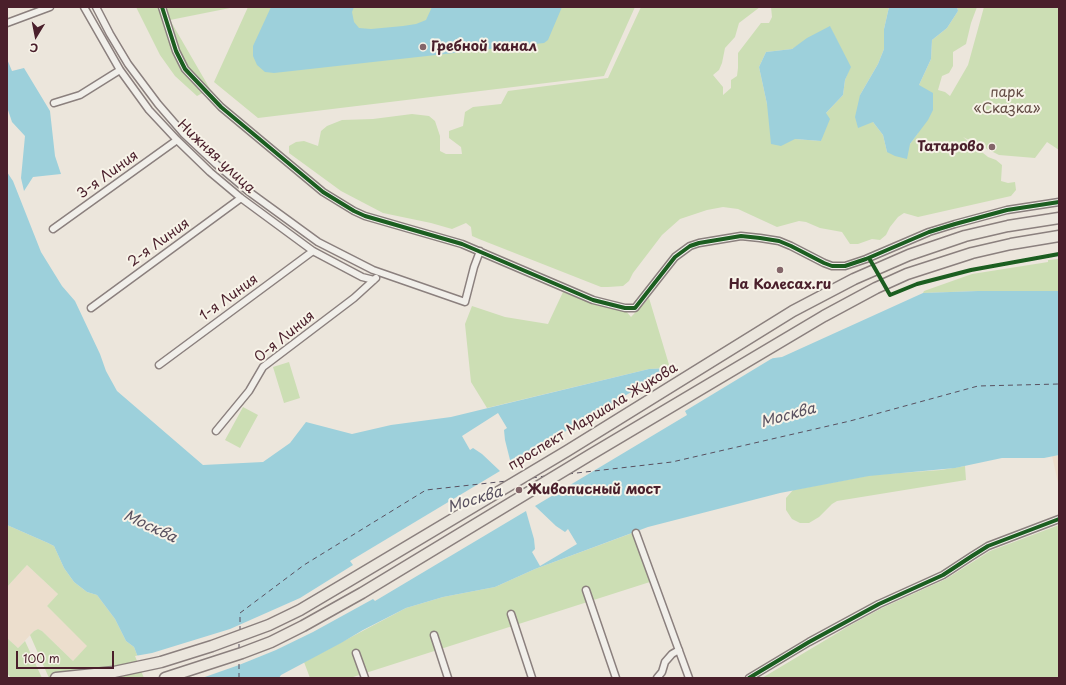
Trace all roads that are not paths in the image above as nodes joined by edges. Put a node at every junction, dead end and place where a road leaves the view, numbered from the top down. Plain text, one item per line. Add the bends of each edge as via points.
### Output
1 (50, 7) edge
2 (84, 7) edge
3 (96, 7) edge
4 (162, 7) edge
5 (7, 23) edge
6 (120, 70) junction
7 (54, 103) dead end
8 (177, 140) junction
9 (241, 198) junction
10 (1059, 202) edge
11 (1059, 218) edge
12 (53, 229) dead end
13 (1059, 236) edge
14 (313, 251) junction
15 (480, 251) junction
16 (381, 273) junction
17 (374, 280) junction
18 (91, 308) dead end
19 (159, 365) dead end
20 (216, 431) dead end
21 (1059, 519) edge
22 (636, 533) dead end
23 (586, 590) dead end
24 (511, 614) dead end
25 (434, 635) dead end
26 (679, 650) junction
27 (356, 653) dead end
28 (56, 678) edge
29 (165, 678) edge
30 (365, 678) edge
31 (448, 678) edge
32 (532, 678) edge
33 (616, 678) edge
34 (657, 678) edge
35 (689, 678) edge
36 (749, 678) edge

1 - 5 street
2 - 6 street, Нижняя улица
3 - 16 street via 128,64 158,104 184,134 216,164 248,191 318,242
4 - 15 street via 176,51 185,69 221,107 323,192 365,216
6 - 7 street via 80,95
6 - 8 street, Нижняя улица via 149,110
8 - 9 street, Нижняя улица
8 - 12 street, 3-я Линия
9 - 14 street, Нижняя улица
9 - 18 street, 2-я Линия
10 - 15 street via 1007,210 954,224 845,266 832,266 779,241 760,238 741,236 699,243 675,257 639,304 631,309 593,300
11 - 28 main road, проспект Маршала Жукова via 965,236 909,255 854,279 793,311 349,581 269,625 161,662 114,672
13 - 29 main road via 972,253 907,274 876,288 824,316 362,593 302,626 271,642
14 - 17 street, Нижняя улица via 362,277
14 - 19 street, 1-я Линия
15 - 16 street via 465,302
16 - 17 street, 0-я Линия
17 - 20 street, 0-я Линия via 263,367 249,391
21 - 36 street via 988,546 943,575 880,604
22 - 26 street
23 - 33 street
24 - 32 street
25 - 31 street
26 - 34 street via 665,662
26 - 35 street
27 - 30 street

